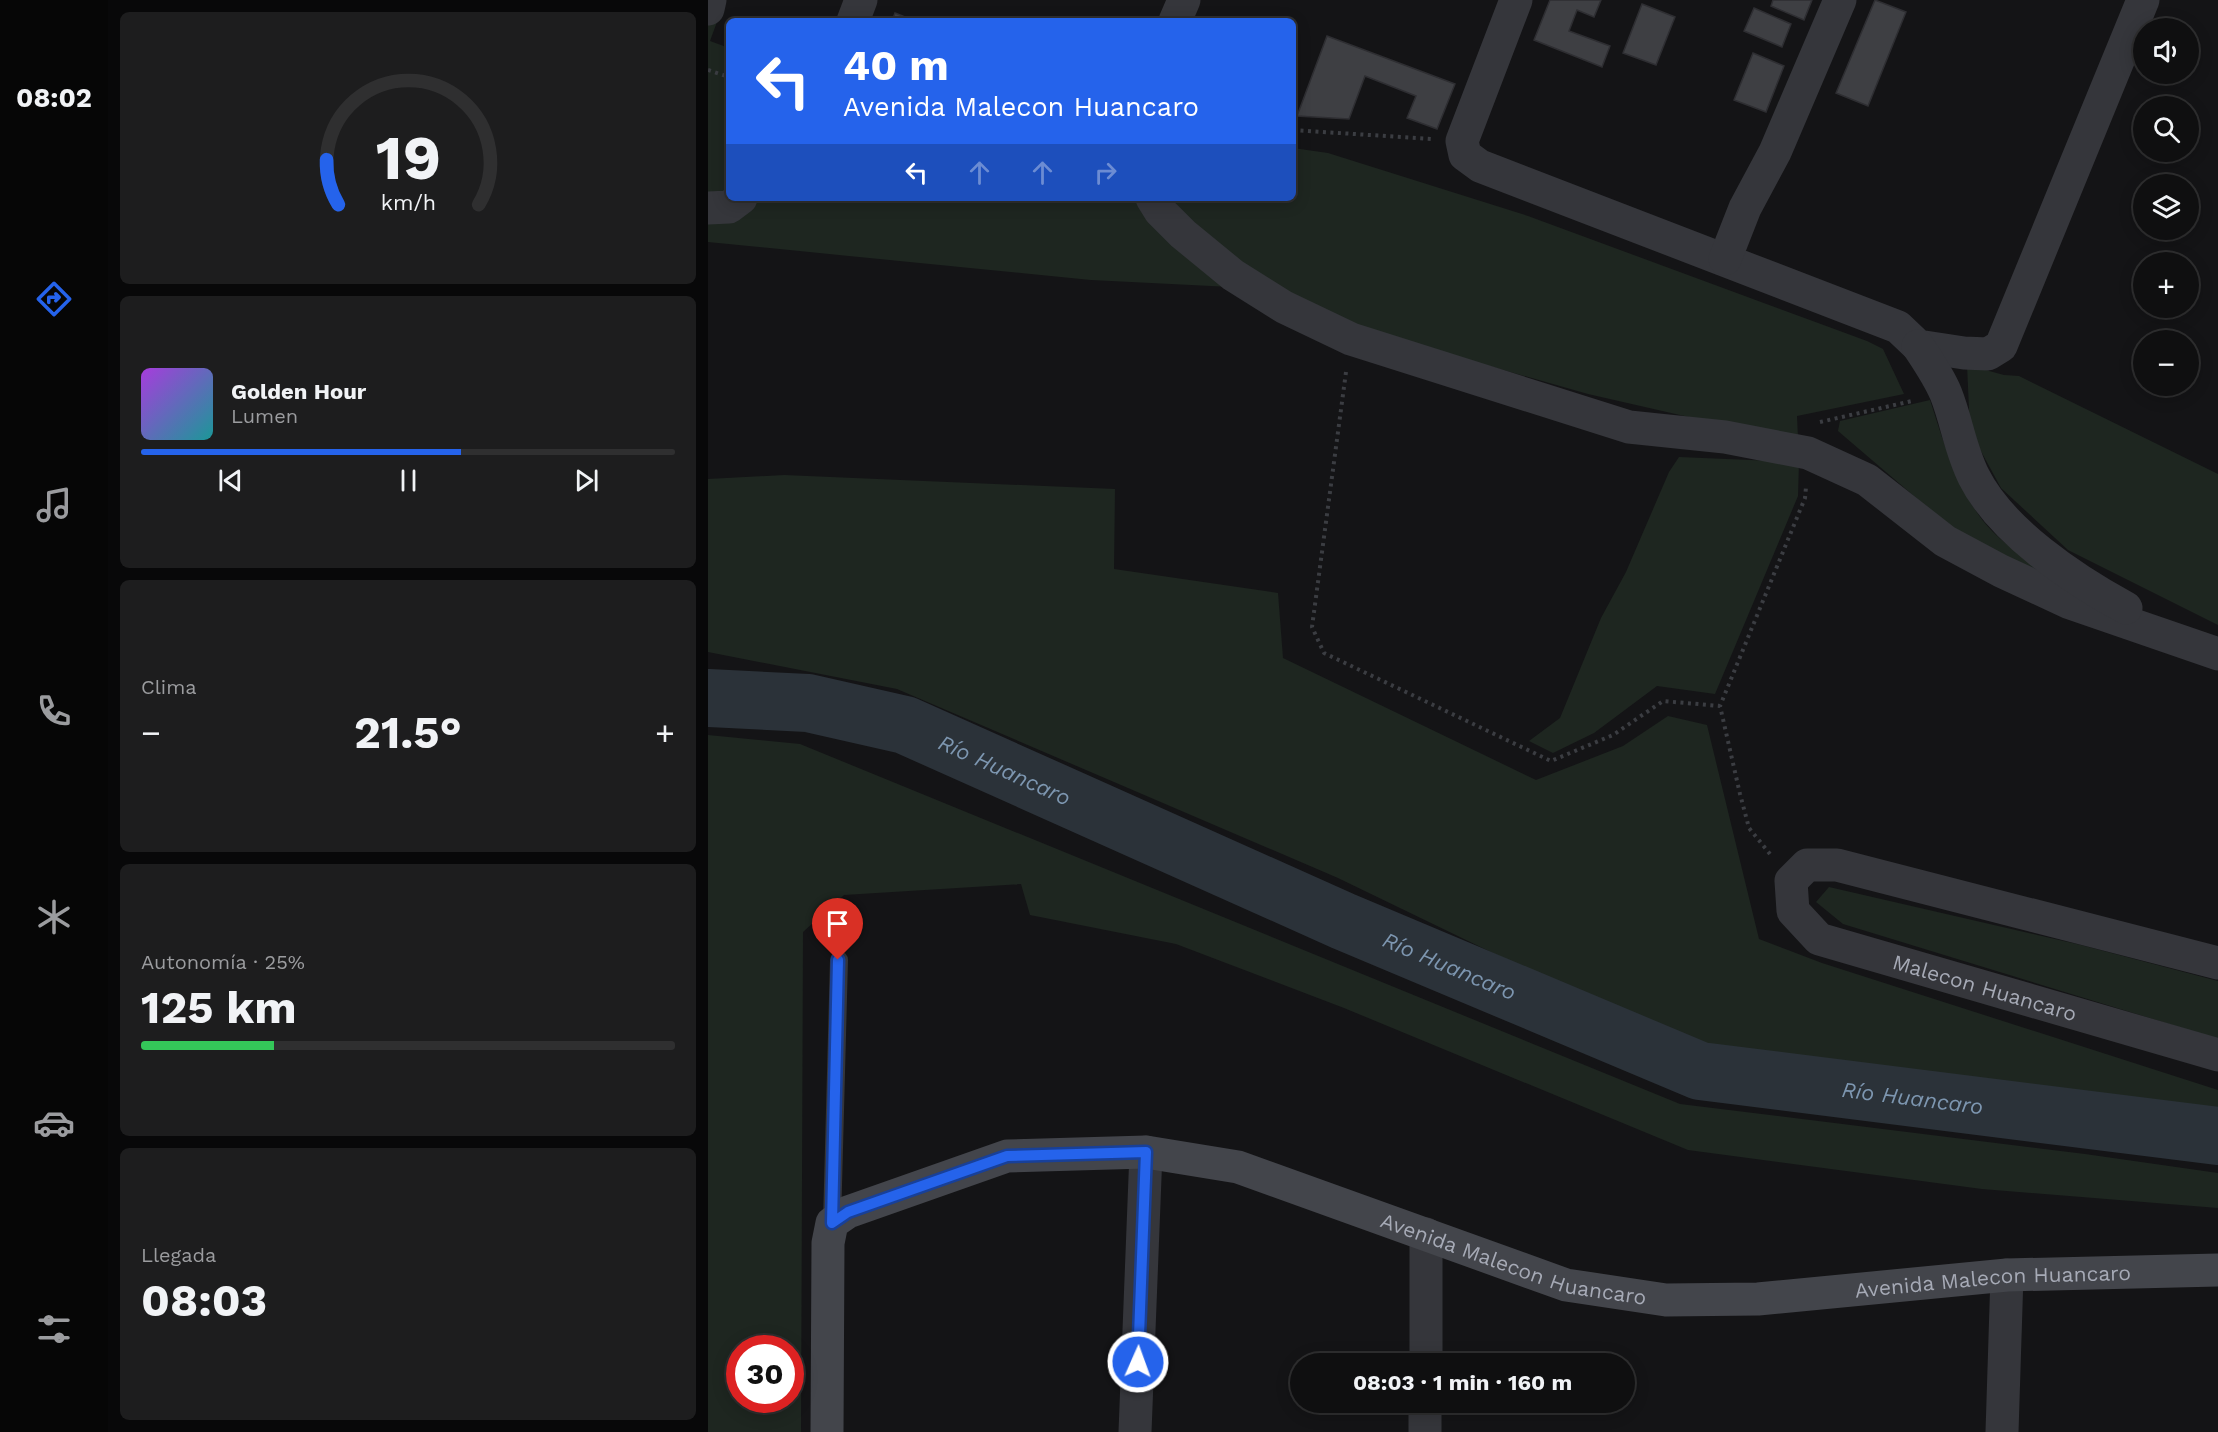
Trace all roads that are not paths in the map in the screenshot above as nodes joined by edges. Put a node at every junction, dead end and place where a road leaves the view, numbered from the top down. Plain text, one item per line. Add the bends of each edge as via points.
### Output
1 (710, 0) edge
2 (861, 0) edge
3 (1184, 0) edge
4 (1516, 0) edge
5 (1840, 0) edge
6 (2143, 0) edge
7 (708, 9) edge
8 (854, 18) edge
9 (1176, 18) edge
10 (737, 201) edge
11 (1154, 201) edge
12 (708, 208) edge
13 (1725, 259) junction
14 (1918, 346) junction
15 (2214, 652) edge
16 (838, 960) dead end
17 (2218, 963) edge
18 (2218, 1054) edge
19 (1146, 1152) junction
20 (832, 1223) junction
21 (1426, 1234) junction
22 (2218, 1270) edge
23 (2007, 1275) junction
24 (1425, 1353) edge
25 (1425, 1413) edge
26 (827, 1432) edge
27 (1135, 1432) edge
28 (1425, 1432) edge
29 (2002, 1432) edge

1 - 7 street
2 - 8 street
3 - 9 street
4 - 13 street via 1462,141 1465,155 1480,166
5 - 13 street
6 - 14 street via 2001,346 1988,354
10 - 12 street via 729,207
11 - 15 street via 1183,234 1233,275 1284,307 1351,339 1629,427 1725,437 1808,453 1868,480 1945,541 2001,571 2070,603
13 - 14 street via 1898,327
14 - 15 street via 1946,393 1968,464 1992,507 2007,523 2115,602
16 - 20 lane
17 - 18 street, Malecon Huancaro via 1837,865 1808,865 1791,881 1793,911 1819,939
19 - 20 street, Avenida Malecon Huancaro via 1007,1156 848,1212
19 - 21 street, Avenida Malecon Huancaro via 1238,1167
19 - 27 street
20 - 26 street via 828,1243
21 - 23 street, Avenida Malecon Huancaro via 1566,1285 1666,1300 1758,1299
21 - 24 street
22 - 23 street, Avenida Malecon Huancaro
23 - 29 street
25 - 28 street

